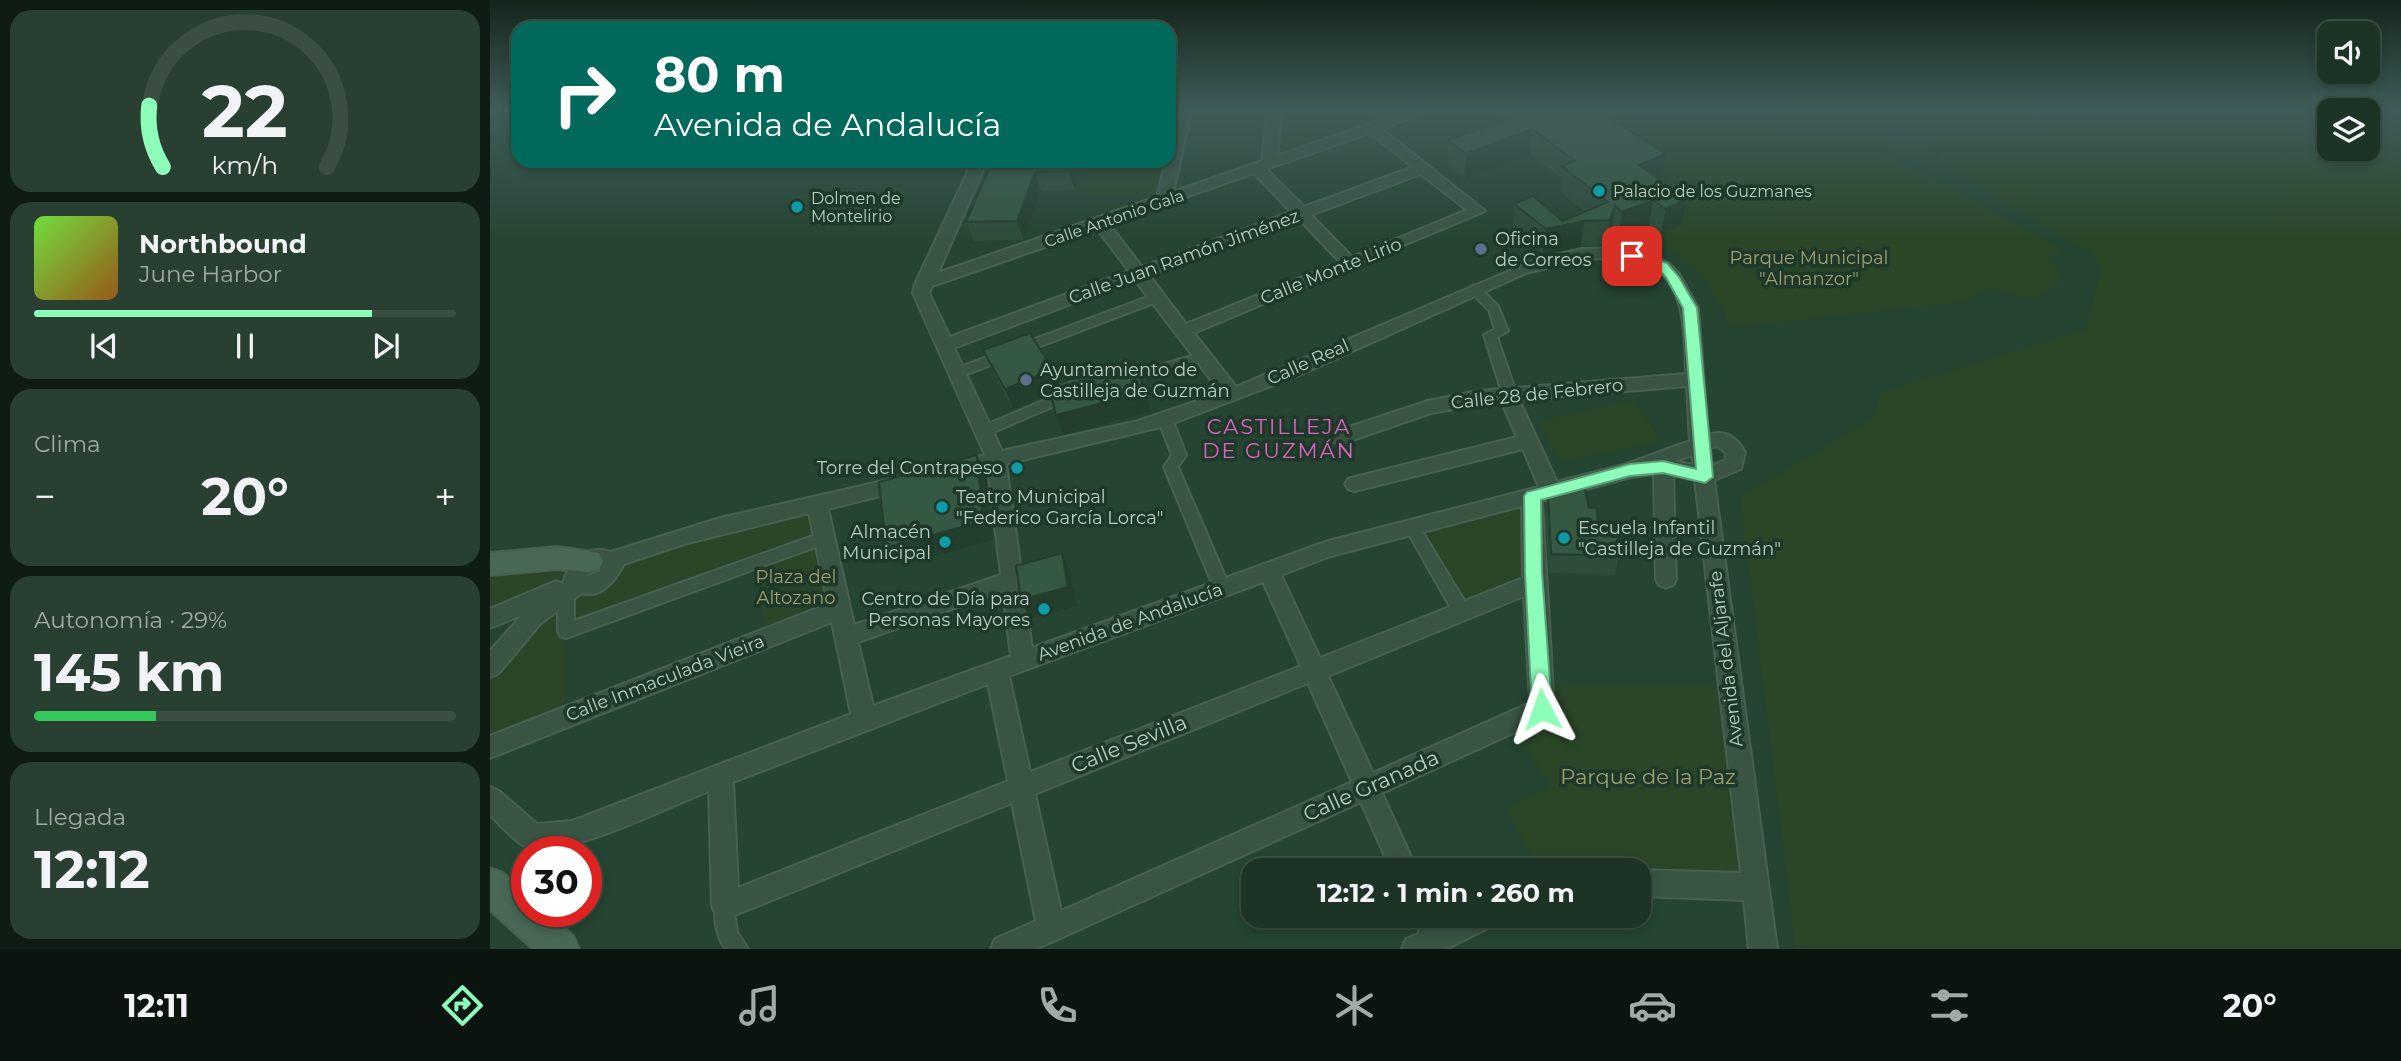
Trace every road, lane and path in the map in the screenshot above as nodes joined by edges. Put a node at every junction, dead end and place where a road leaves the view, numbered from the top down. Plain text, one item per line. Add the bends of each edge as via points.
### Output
1 (1265, 154) edge
2 (1297, 154) edge
3 (1406, 154) edge
4 (1263, 166) junction
5 (977, 168) edge
6 (1171, 168) edge
7 (1423, 168) junction
8 (998, 169) edge
9 (973, 177) junction
10 (1164, 201) junction
11 (1302, 213) junction
12 (1100, 223) junction
13 (1350, 263) junction
14 (1140, 273) junction
15 (923, 284) junction
16 (1474, 289) junction
17 (1158, 297) junction
18 (1184, 331) junction
19 (944, 345) junction
20 (1204, 357) junction
21 (957, 373) junction
22 (1695, 379) junction
23 (1111, 383) edge
24 (1085, 390) edge
25 (1232, 395) junction
26 (1509, 396) junction
27 (1165, 419) junction
28 (984, 430) junction
29 (1341, 438) dead end
30 (1527, 441) junction
31 (1700, 446) junction
32 (996, 458) junction
33 (1663, 467) junction
34 (1630, 470) junction
35 (1705, 477) junction
36 (1355, 484) dead end
37 (1542, 494) junction
38 (817, 504) junction
39 (1412, 527) junction
40 (824, 538) junction
41 (490, 564) edge
42 (1269, 571) junction
43 (584, 576) junction
44 (1013, 579) junction
45 (1666, 579) dead end
46 (1534, 583) junction
47 (1222, 588) junction
48 (840, 609) junction
49 (1462, 611) junction
50 (490, 621) edge
51 (846, 637) junction
52 (1023, 661) junction
53 (490, 667) edge
54 (997, 671) junction
55 (1314, 671) junction
56 (864, 720) junction
57 (490, 747) edge
58 (722, 774) junction
59 (1021, 787) junction
60 (1367, 787) junction
61 (490, 799) edge
62 (1399, 858) edge
63 (1651, 883) edge
64 (490, 886) edge
65 (1754, 887) junction
66 (725, 906) junction
67 (1051, 928) junction
68 (1445, 928) edge
69 (1426, 934) edge
70 (560, 949) edge
71 (738, 949) edge
72 (1005, 949) edge
73 (1763, 949) edge

1 - 4 street
2 - 4 street, Calle Antonio Gala
3 - 7 street
4 - 10 street, Calle Antonio Gala
4 - 11 street
5 - 9 street
6 - 10 street
7 - 11 street, Calle Juan Ramón Jiménez
7 - 13 street, Calle Monte Lirio via 1478,211
8 - 9 street
9 - 15 street
10 - 12 street, Calle Antonio Gala
11 - 13 street
11 - 14 street, Calle Juan Ramón Jiménez
12 - 14 street
12 - 15 street, Calle Antonio Gala
13 - 18 street, Calle Monte Lirio
14 - 17 street
14 - 19 street, Calle Juan Ramón Jiménez
15 - 19 street via 921,293
16 - 22 street, Calle Real via 1546,261 1582,254 1616,253 1648,259 1672,277 1690,308
16 - 25 street, Calle Real
16 - 26 street via 1494,309 1502,331 1490,335
17 - 18 street
17 - 21 street
18 - 20 street
19 - 21 street
20 - 23 street
20 - 25 street
21 - 28 street
22 - 26 street, Calle 28 de Febrero
22 - 31 street, Avenida del Aljarafe
24 - 28 street
25 - 27 street, Calle Real
26 - 29 street, Calle 28 de Febrero via 1434,406
26 - 30 street
27 - 32 street, Calle Real via 1078,443
27 - 47 street via 1179,455 1171,467
28 - 32 street
30 - 36 street
30 - 37 street
31 - 34 street, Avenida de Andalucía
31 - 35 street, Avenida del Aljarafe
31 - 35 street via 1716,439 1728,442 1736,452 1734,464
32 - 38 street, Calle Real
32 - 44 street
33 - 34 street
33 - 35 street
33 - 45 street
34 - 37 street, Avenida de Andalucía
35 - 65 street, Avenida del Aljarafe
37 - 39 street, Avenida de Andalucía
37 - 46 street, Calle Granada
38 - 40 street
38 - 43 street, Calle Real via 649,545
39 - 42 street, Avenida de Andalucía via 1328,549
39 - 49 street
40 - 43 street via 566,631
40 - 48 street
41 - 43 main road via 557,558
42 - 47 street, Avenida de Andalucía
42 - 55 street
43 - 50 street
43 - 53 street via 533,617
44 - 51 street
44 - 52 street
46 - 49 street, Calle Sevilla
46 - 60 street, Calle Granada via 1542,709
47 - 52 street, Avenida de Andalucía
48 - 51 street
48 - 57 street, Calle Inmaculada Vieira
49 - 55 street, Calle Sevilla
51 - 56 street
52 - 54 street, Avenida de Andalucía
54 - 56 street, Avenida de Andalucía
54 - 59 street
55 - 59 street, Calle Sevilla
55 - 60 street
56 - 58 street, Avenida de Andalucía
58 - 61 street, Avenida de Andalucía via 572,833 533,837
58 - 66 street
59 - 66 street, Calle Sevilla
59 - 67 street
60 - 62 street
60 - 67 street, Calle Granada
63 - 65 street
64 - 70 main road
65 - 73 street, Avenida del Aljarafe
66 - 71 street via 728,936
67 - 72 street, Calle Granada
68 - 69 street

